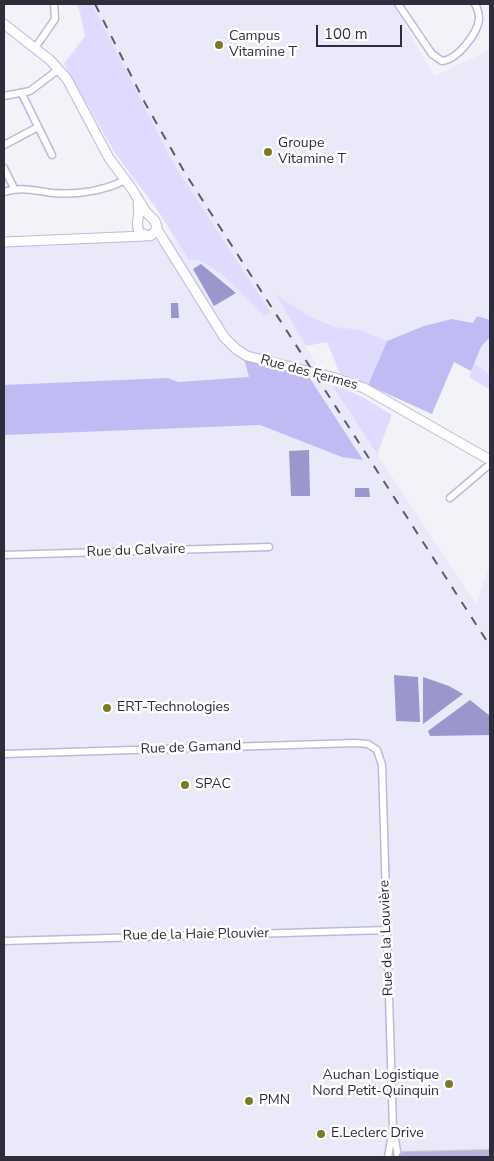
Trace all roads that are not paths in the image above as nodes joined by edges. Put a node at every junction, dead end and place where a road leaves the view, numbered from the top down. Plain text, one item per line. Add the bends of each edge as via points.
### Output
1 (54, 4) edge
2 (398, 4) edge
3 (475, 4) edge
4 (4, 24) edge
5 (34, 48) junction
6 (59, 69) junction
7 (22, 94) junction
8 (4, 96) edge
9 (38, 127) junction
10 (4, 145) edge
11 (52, 154) dead end
12 (4, 168) edge
13 (125, 180) junction
14 (14, 188) junction
15 (4, 192) edge
16 (136, 196) junction
17 (154, 222) junction
18 (138, 223) junction
19 (146, 236) junction
20 (111, 237) junction
21 (4, 242) edge
22 (168, 246) junction
23 (490, 460) edge
24 (490, 464) edge
25 (450, 498) dead end
26 (269, 546) dead end
27 (4, 555) edge
28 (377, 750) joint
29 (4, 754) edge
30 (388, 930) junction
31 (4, 941) edge
32 (392, 1128) junction
33 (490, 1154) edge
34 (388, 1157) edge
35 (398, 1157) edge
36 (403, 1157) edge

1 - 5 street via 54,21
2 - 3 street via 429,51 442,61 453,56 477,26 479,15
4 - 5 street, Rue des Fermes
5 - 6 street, Rue des Fermes
6 - 7 street via 37,88
6 - 13 street, Rue des Fermes via 77,94 109,158
7 - 8 street
7 - 9 street
9 - 10 street
9 - 11 street
12 - 14 street
13 - 14 street via 105,189 60,193
13 - 16 street, Rue des Fermes
14 - 15 street
16 - 17 street, Rue des Fermes
16 - 18 street via 140,211
17 - 18 street via 145,217
17 - 19 street via 154,233
17 - 22 street, Rue des Fermes
18 - 19 street via 138,232
18 - 20 street via 129,232
19 - 20 street
19 - 22 street via 157,238
20 - 21 street
22 - 23 street, Rue des Fermes via 224,337 236,350 364,388
24 - 25 street
26 - 27 street, Rue du Calvaire
28 - 29 street, Rue de Gamand via 368,744 355,743
28 - 30 street, Rue de la Louvière via 382,765
30 - 31 street, Rue de la Haie Plouvier
30 - 32 street, Rue de la Louvière
32 - 34 street, Rue de la Louvière
32 - 35 street, Rue de la Louvière
33 - 36 main road

